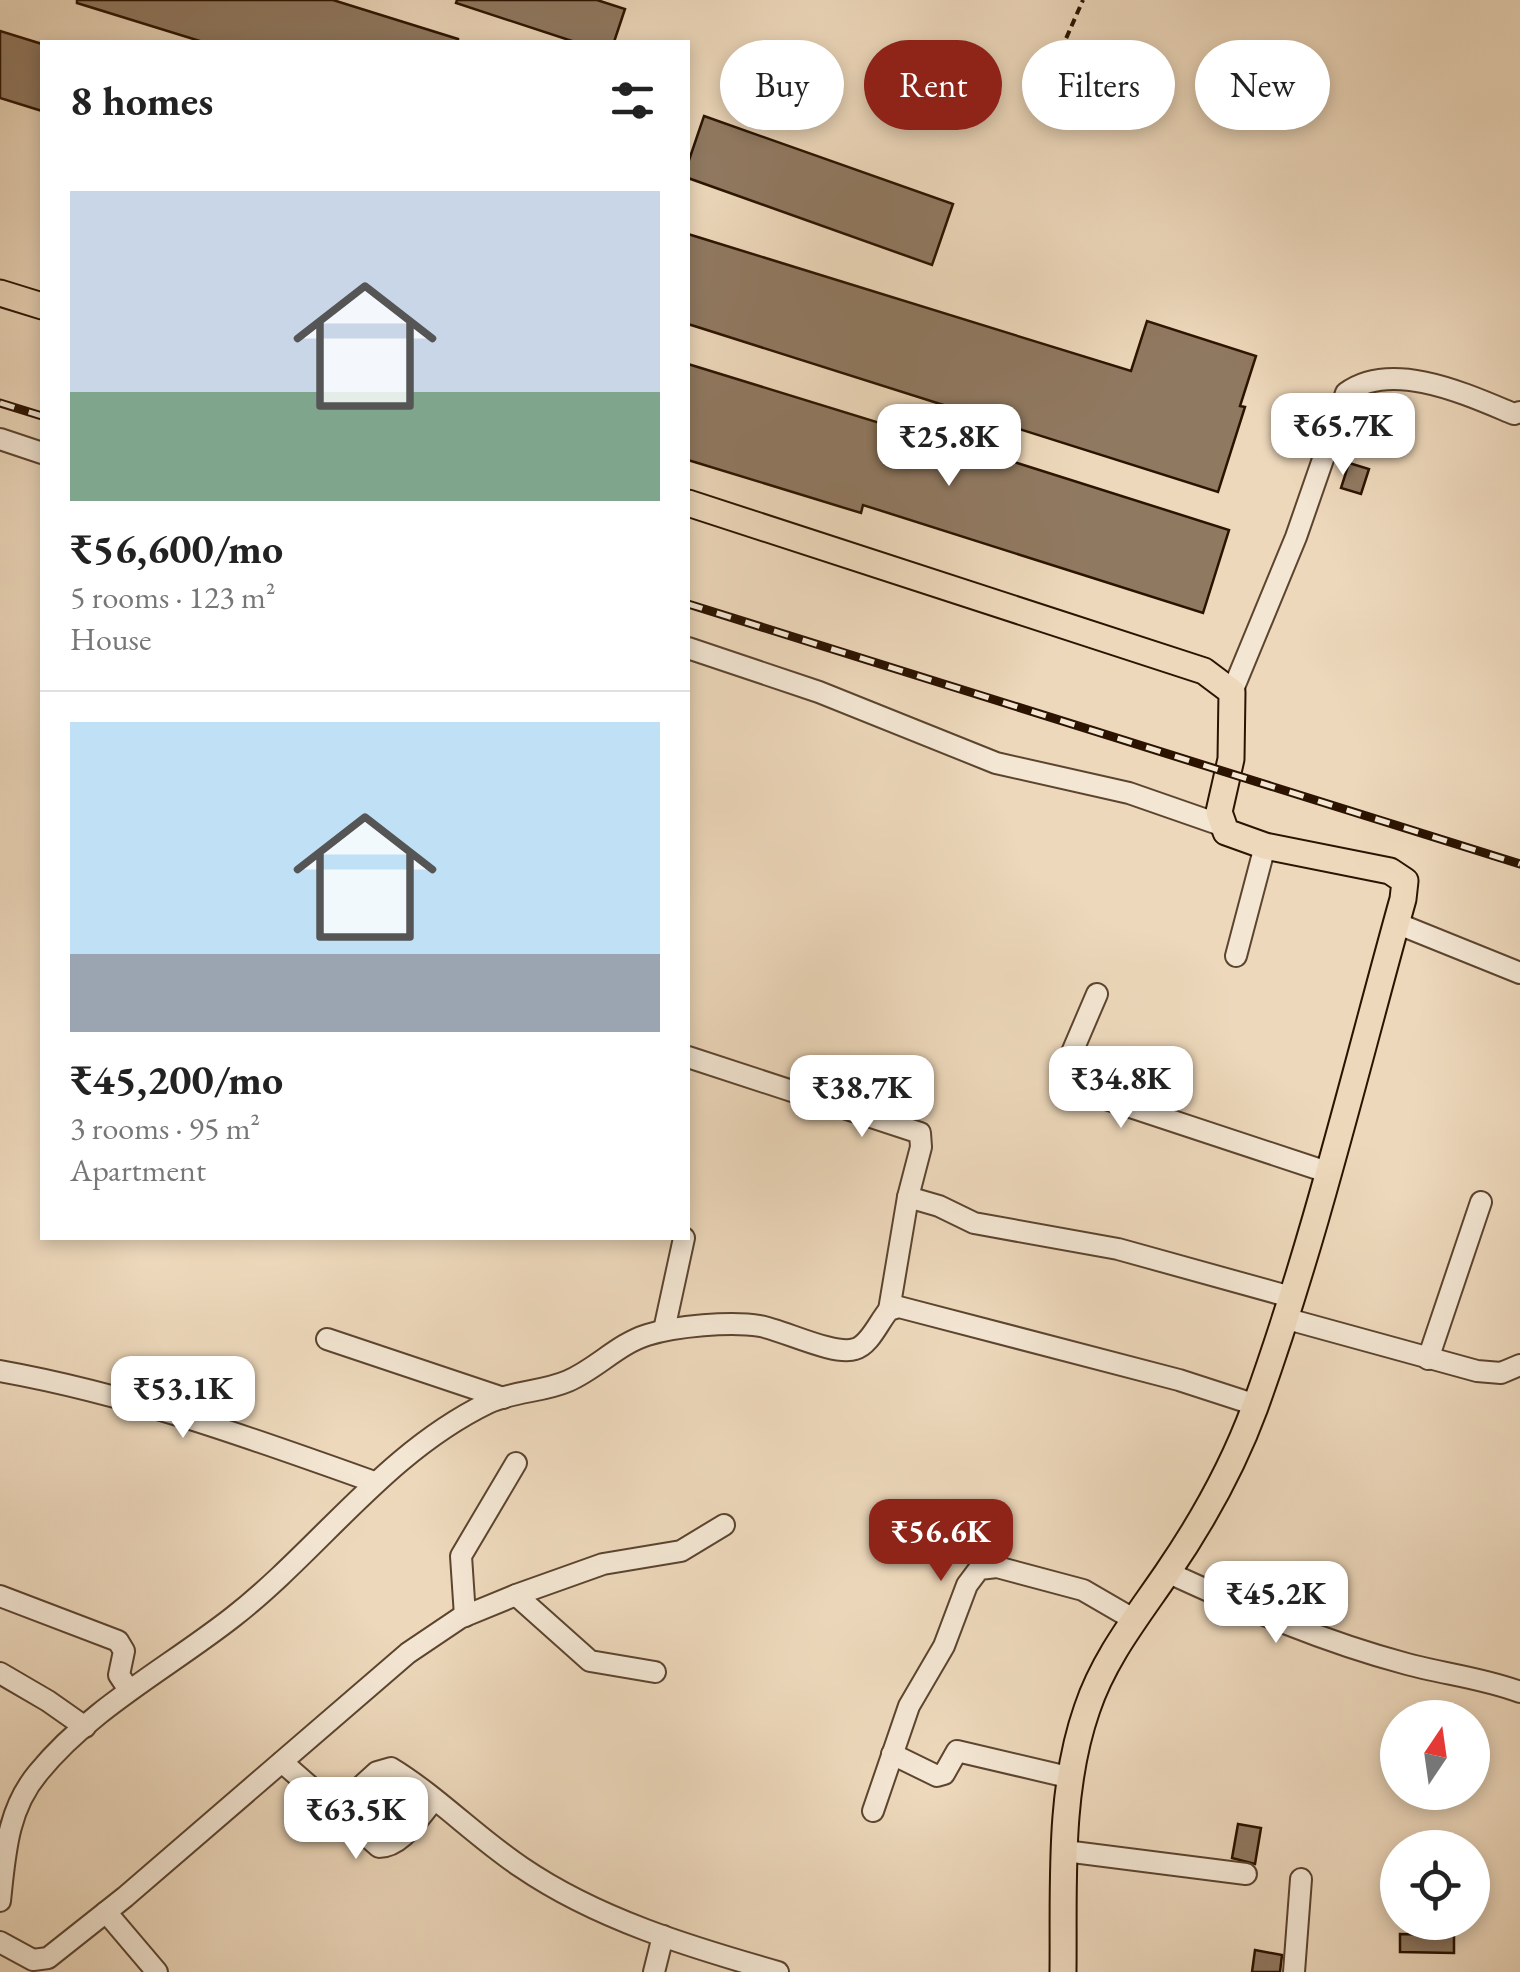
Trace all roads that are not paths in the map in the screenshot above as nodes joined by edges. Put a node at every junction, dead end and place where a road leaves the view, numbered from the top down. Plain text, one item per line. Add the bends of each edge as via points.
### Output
1 (0, 293) edge
2 (40, 305) edge
3 (1520, 412) edge
4 (0, 439) edge
5 (40, 452) edge
6 (690, 503) edge
7 (690, 649) edge
8 (1232, 692) junction
9 (1221, 825) junction
10 (1266, 846) junction
11 (1396, 923) junction
12 (1236, 956) dead end
13 (1520, 973) edge
14 (1096, 994) dead end
15 (690, 1066) edge
16 (1327, 1172) junction
17 (908, 1197) junction
18 (1482, 1202) dead end
19 (684, 1240) edge
20 (1288, 1308) junction
21 (888, 1310) junction
22 (664, 1330) junction
23 (327, 1339) dead end
24 (1428, 1359) junction
25 (1520, 1365) edge
26 (0, 1370) edge
27 (503, 1398) junction
28 (1256, 1405) junction
29 (516, 1463) dead end
30 (374, 1482) junction
31 (724, 1525) dead end
32 (1168, 1572) junction
33 (516, 1595) junction
34 (0, 1596) edge
35 (465, 1616) junction
36 (1133, 1619) junction
37 (654, 1672) dead end
38 (0, 1673) edge
39 (129, 1690) junction
40 (1520, 1692) edge
41 (85, 1727) junction
42 (892, 1754) junction
43 (282, 1762) junction
44 (1072, 1778) junction
45 (9, 1800) edge
46 (434, 1800) junction
47 (336, 1810) junction
48 (873, 1811) dead end
49 (1064, 1851) junction
50 (1246, 1874) dead end
51 (1301, 1879) dead end
52 (0, 1901) edge
53 (106, 1912) junction
54 (662, 1936) junction
55 (0, 1942) edge
56 (158, 1972) edge
57 (654, 1972) edge
58 (778, 1972) edge
59 (1064, 1972) edge
60 (1294, 1972) edge

1 - 2 main road
3 - 8 street via 1453,389 1392,378 1360,383 1346,393
4 - 5 street
6 - 8 main road via 1188,666
7 - 9 street via 979,757 1130,793
8 - 9 main road
9 - 10 main road
10 - 11 main road via 1400,876 1405,889
10 - 12 street
11 - 13 street
11 - 16 main road
14 - 16 street via 1064,1085
15 - 17 street via 920,1133
16 - 20 main road
17 - 20 street via 970,1222 1118,1248
17 - 21 street
18 - 24 street
19 - 22 street
20 - 24 street
20 - 28 main road
21 - 22 street via 854,1350 759,1326
21 - 28 street via 907,1308
22 - 27 street via 568,1381
23 - 27 street
24 - 25 street via 1494,1374
26 - 30 street via 208,1422
27 - 30 street via 417,1447
28 - 32 main road via 1236,1455
29 - 35 street via 461,1556
30 - 39 street via 237,1614
31 - 33 street via 681,1551 591,1568
32 - 36 main road
32 - 40 street via 1318,1635
33 - 35 street
33 - 37 street via 590,1661
34 - 39 street via 118,1641 124,1651 119,1675
35 - 43 street via 408,1653
36 - 42 street via 1082,1590 997,1567 980,1569 908,1706
36 - 44 main road via 1086,1710
38 - 41 street
39 - 41 street
41 - 45 street
42 - 44 street via 940,1776 959,1751
42 - 48 street
43 - 47 street
43 - 53 street
44 - 49 main road
45 - 52 street
46 - 47 street via 387,1768
46 - 47 street via 384,1848
46 - 54 street via 524,1870
49 - 50 street
49 - 59 main road
51 - 60 street
53 - 55 street via 40,1961
53 - 56 street
54 - 57 street
54 - 58 street

